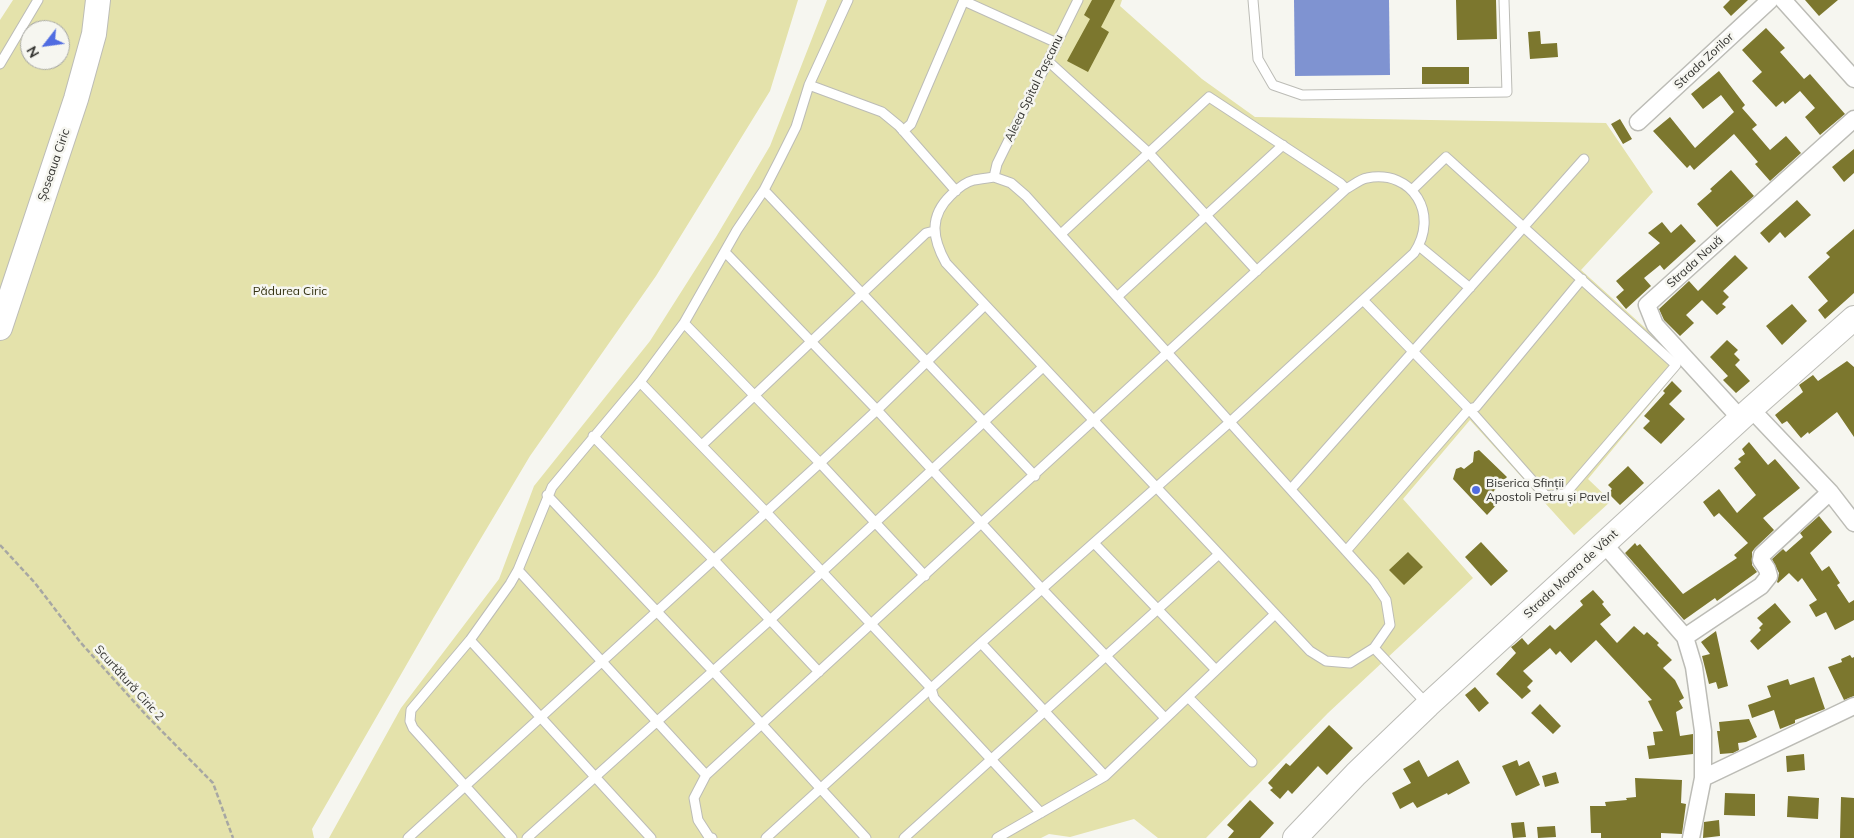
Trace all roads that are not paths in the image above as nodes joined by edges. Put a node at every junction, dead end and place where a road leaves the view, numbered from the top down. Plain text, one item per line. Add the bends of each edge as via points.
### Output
1 (38, 0) edge
2 (98, 0) edge
3 (848, 0) edge
4 (964, 0) edge
5 (1078, 0) edge
6 (1253, 0) edge
7 (1504, 0) edge
8 (1770, 0) edge
9 (1783, 0) edge
10 (1056, 43) junction
11 (1048, 61) junction
12 (0, 64) edge
13 (1854, 79) edge
14 (810, 85) junction
15 (1854, 120) edge
16 (1638, 122) dead end
17 (903, 131) junction
18 (1283, 145) junction
19 (1149, 153) junction
20 (1584, 159) dead end
21 (994, 177) junction
22 (1346, 189) junction
23 (764, 190) junction
24 (956, 190) junction
25 (1413, 190) junction
26 (1207, 215) junction
27 (1523, 228) junction
28 (934, 231) junction
29 (1061, 234) junction
30 (1419, 246) junction
31 (725, 252) junction
32 (1257, 271) junction
33 (1582, 279) junction
34 (1470, 288) junction
35 (862, 292) junction
36 (1117, 297) junction
37 (1363, 300) junction
38 (985, 305) junction
39 (1854, 318) edge
40 (684, 323) junction
41 (0, 328) edge
42 (812, 341) junction
43 (1413, 352) junction
44 (1169, 353) junction
45 (928, 361) junction
46 (1043, 367) junction
47 (640, 382) junction
48 (754, 395) junction
49 (1469, 409) junction
50 (877, 410) junction
51 (1746, 414) junction
52 (1095, 421) junction
53 (985, 422) junction
54 (1230, 422) junction
55 (593, 436) junction
56 (702, 445) junction
57 (820, 463) junction
58 (933, 470) junction
59 (1035, 476) junction
60 (1157, 488) junction
61 (1291, 489) junction
62 (1830, 492) junction
63 (547, 495) junction
64 (766, 512) junction
65 (876, 523) junction
66 (983, 523) junction
67 (1854, 523) edge
68 (1094, 543) junction
69 (1604, 544) junction
70 (1346, 551) junction
71 (1218, 554) junction
72 (714, 560) junction
73 (518, 570) junction
74 (822, 571) junction
75 (925, 576) junction
76 (1042, 589) junction
77 (1157, 609) junction
78 (656, 612) junction
79 (1275, 614) junction
80 (770, 621) junction
81 (872, 624) junction
82 (1685, 637) junction
83 (470, 640) junction
84 (981, 643) junction
85 (1374, 648) junction
86 (1105, 656) junction
87 (602, 661) junction
88 (1216, 670) junction
89 (713, 671) junction
90 (819, 672) junction
91 (931, 688) junction
92 (1188, 697) junction
93 (1428, 705) junction
94 (1854, 706) edge
95 (1044, 711) junction
96 (541, 717) junction
97 (1165, 718) junction
98 (656, 721) junction
99 (762, 725) junction
100 (991, 760) junction
101 (1252, 762) dead end
102 (706, 775) junction
103 (1105, 776) junction
104 (595, 777) junction
105 (1703, 778) junction
106 (465, 786) junction
107 (820, 788) junction
108 (1041, 814) junction
109 (408, 838) edge
110 (512, 838) edge
111 (527, 838) edge
112 (651, 838) edge
113 (709, 838) edge
114 (766, 838) edge
115 (866, 838) edge
116 (904, 838) edge
117 (997, 838) edge
118 (1295, 838) edge
119 (1691, 838) edge

1 - 12 lane
2 - 41 main road, Șoseaua Ciric via 94,34 76,99
3 - 14 lane
4 - 10 lane
4 - 17 lane via 911,124
5 - 10 lane, Aleea Spital Pașcanu
6 - 7 lane via 1258,58 1273,85 1302,95 1507,92
8 - 16 street, Strada Zorilor
9 - 13 street
10 - 11 lane, Aleea Spital Pașcanu
11 - 19 lane
11 - 21 lane, Aleea Spital Pașcanu via 997,164
14 - 17 lane via 882,112
14 - 23 lane via 796,127
15 - 51 street, Strada Nouă via 1647,305 1655,325
17 - 24 lane
18 - 19 lane via 1209,97
18 - 22 lane
18 - 26 lane
19 - 26 lane
19 - 29 lane
20 - 27 lane
21 - 24 lane via 972,181
21 - 29 lane via 1011,183
22 - 25 lane via 1365,178 1392,177
22 - 32 lane
23 - 31 lane
23 - 35 lane
24 - 28 lane via 943,203
25 - 27 lane via 1446,157
25 - 30 lane via 1422,206 1425,226
26 - 32 lane
26 - 36 lane
27 - 33 lane
27 - 34 lane
28 - 35 lane via 926,233
28 - 38 lane via 937,248 946,263
29 - 36 lane
30 - 34 lane
30 - 37 lane
31 - 40 lane
31 - 42 lane
32 - 44 lane
33 - 49 lane via 1476,407
33 - 49 lane via 1676,364 1566,494 1546,496
34 - 43 lane
35 - 42 lane
35 - 45 lane
36 - 44 lane
37 - 43 lane
37 - 54 lane
38 - 45 lane
38 - 46 lane
39 - 51 main road, Strada Moara de Vânt
40 - 47 lane
40 - 48 lane
42 - 48 lane
42 - 50 lane
43 - 49 lane
43 - 61 lane
44 - 52 lane
44 - 54 lane
45 - 50 lane
45 - 53 lane
46 - 52 lane
46 - 53 lane
47 - 55 lane
47 - 56 lane
48 - 56 lane
48 - 57 lane
49 - 70 lane
50 - 57 lane
50 - 58 lane
51 - 62 street
51 - 69 main road, Strada Moara de Vânt
52 - 59 lane
52 - 60 lane
53 - 58 lane
53 - 59 lane
54 - 60 lane
54 - 61 lane
55 - 63 lane
55 - 72 lane
56 - 64 lane
57 - 64 lane
57 - 65 lane
58 - 65 lane
58 - 66 lane
59 - 66 lane
60 - 68 lane
60 - 71 lane
61 - 70 lane
62 - 67 street
62 - 82 street via 1762,555 1761,560 1769,576 1761,586
63 - 73 lane
63 - 78 lane
64 - 72 lane
64 - 74 lane
65 - 74 lane
65 - 75 lane
66 - 75 lane
66 - 76 lane
68 - 76 lane
68 - 77 lane
69 - 82 street
69 - 93 main road, Strada Moara de Vânt
70 - 85 lane via 1386,600 1390,625
71 - 77 lane
71 - 79 lane
72 - 78 lane
72 - 80 lane
73 - 83 lane
73 - 87 lane
74 - 80 lane
74 - 81 lane
75 - 81 lane
76 - 84 lane
76 - 86 lane
77 - 86 lane
77 - 88 lane
78 - 87 lane
78 - 89 lane
79 - 85 lane via 1310,651 1326,661 1350,663
79 - 88 lane
80 - 89 lane
80 - 90 lane
81 - 90 lane
81 - 91 lane
82 - 105 street via 1694,667 1702,722
83 - 96 lane
83 - 106 lane via 411,710 410,721
84 - 91 lane
84 - 95 lane
85 - 93 lane
86 - 95 lane
86 - 97 lane
87 - 96 lane
87 - 98 lane
88 - 92 lane
89 - 98 lane
89 - 99 lane
90 - 99 lane
91 - 100 lane via 934,698
91 - 107 lane
92 - 97 lane
92 - 101 lane
93 - 118 main road, Strada Moara de Vânt
94 - 105 street
95 - 100 lane
95 - 103 lane
96 - 104 lane
96 - 106 lane
97 - 103 lane
98 - 102 lane
98 - 104 lane
99 - 102 lane
99 - 107 lane
100 - 108 lane
100 - 116 lane
102 - 113 lane via 694,798 698,820
103 - 108 lane
104 - 111 lane
104 - 112 lane
105 - 119 street
106 - 109 lane
106 - 110 lane
107 - 114 lane
107 - 115 lane
108 - 117 lane

